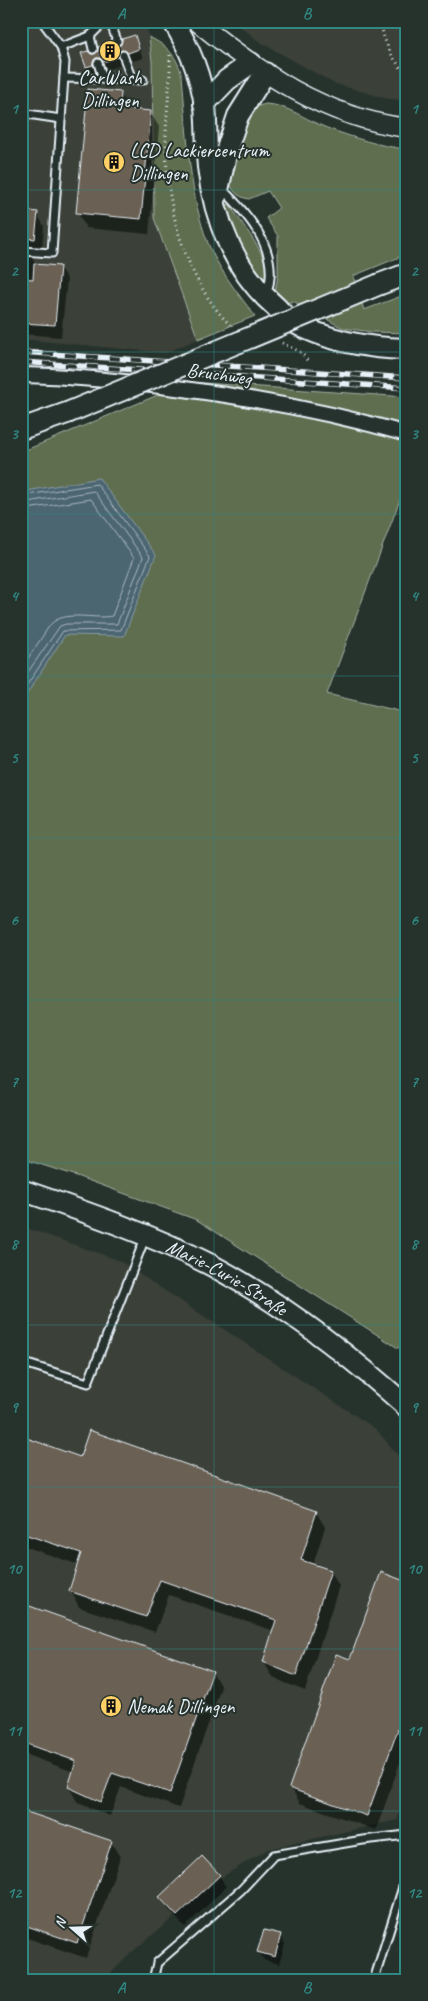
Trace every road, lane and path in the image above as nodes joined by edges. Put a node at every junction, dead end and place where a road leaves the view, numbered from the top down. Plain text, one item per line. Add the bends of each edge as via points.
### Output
1 (42, 21) edge
2 (105, 21) edge
3 (110, 21) edge
4 (173, 21) edge
5 (196, 21) edge
6 (381, 21) edge
7 (90, 36) junction
8 (117, 41) dead end
9 (61, 47) junction
10 (93, 49) dead end
11 (123, 55) dead end
12 (98, 63) dead end
13 (258, 68) junction
14 (407, 76) edge
15 (64, 78) junction
16 (103, 79) junction
17 (132, 80) junction
18 (143, 80) dead end
19 (204, 104) junction
20 (21, 112) edge
21 (61, 119) junction
22 (407, 128) edge
23 (217, 193) junction
24 (21, 251) edge
25 (407, 274) edge
26 (265, 298) junction
27 (407, 349) edge
28 (21, 375) edge
29 (21, 429) edge
30 (407, 434) edge
31 (21, 1190) edge
32 (146, 1235) junction
33 (21, 1362) edge
34 (407, 1407) edge
35 (407, 1835) edge
36 (407, 1874) edge
37 (153, 1980) edge
38 (374, 1980) edge

1 - 9 lane
2 - 7 lane
3 - 8 lane
4 - 19 main road via 196,65
5 - 13 street
6 - 14 path via 386,47
7 - 9 lane
7 - 10 lane
9 - 15 lane
11 - 17 lane
12 - 16 lane
13 - 19 main road via 228,80
13 - 22 street via 316,103 383,125
13 - 23 main road via 228,146
15 - 16 lane
15 - 21 lane
16 - 17 lane
17 - 18 lane
19 - 23 main road via 208,168
20 - 21 lane
21 - 24 lane via 52,253
23 - 26 main road via 232,253
23 - 26 lane via 241,209 268,250 271,269
25 - 29 main road, bridge
26 - 27 main road via 292,322 328,337
28 - 30 street, Bruchweg via 120,380 249,398 305,408
31 - 32 main road, Marie-Curie-Straße
32 - 33 lane via 88,1383
32 - 34 main road, Marie-Curie-Straße via 211,1265 262,1294 372,1376
35 - 37 lane via 274,1855 242,1890 157,1963
36 - 38 lane

